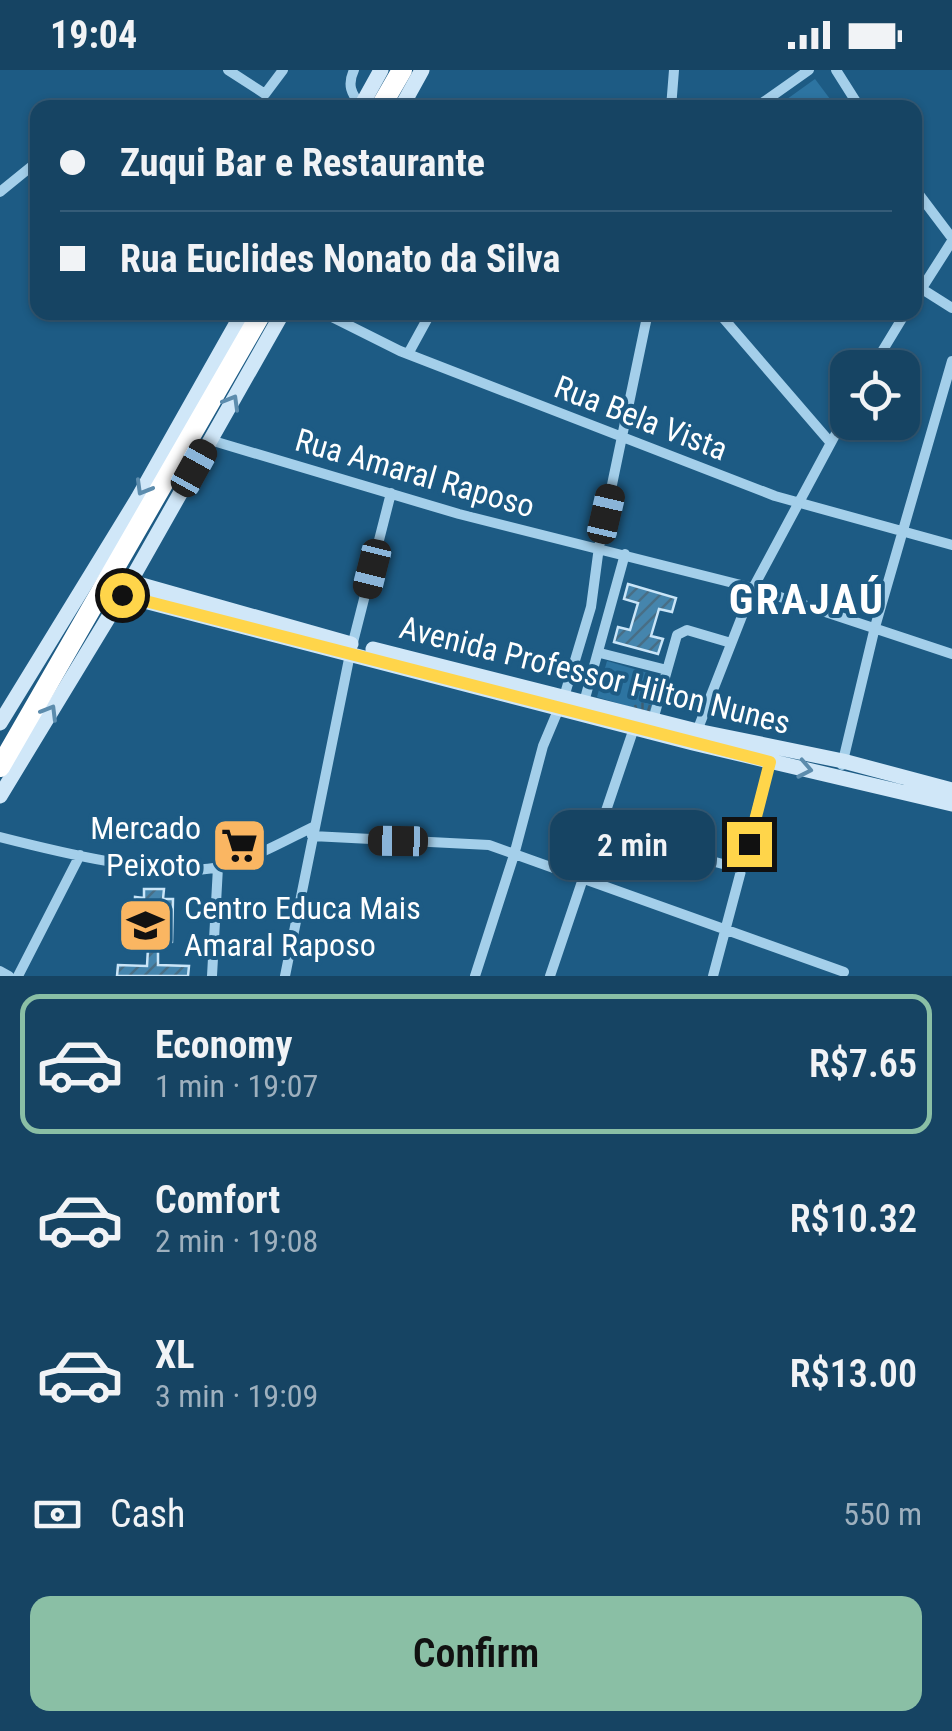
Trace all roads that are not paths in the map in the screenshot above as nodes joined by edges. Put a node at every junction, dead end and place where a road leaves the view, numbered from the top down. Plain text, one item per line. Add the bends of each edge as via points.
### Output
1 (228, 70) edge
2 (283, 70) edge
3 (354, 70) edge
4 (381, 70) edge
5 (402, 70) edge
6 (422, 70) edge
7 (674, 70) edge
8 (809, 70) edge
9 (836, 70) edge
10 (265, 94) junction
11 (264, 100) edge
12 (360, 100) edge
13 (370, 100) edge
14 (374, 100) edge
15 (405, 100) edge
16 (671, 100) edge
17 (766, 100) edge
18 (855, 100) edge
19 (30, 168) edge
20 (0, 192) edge
21 (922, 198) edge
22 (952, 239) edge
23 (922, 288) edge
24 (922, 296) edge
25 (952, 308) edge
26 (239, 320) edge
27 (258, 320) edge
28 (278, 320) edge
29 (338, 320) edge
30 (427, 320) edge
31 (646, 320) edge
32 (725, 320) edge
33 (901, 320) edge
34 (883, 350) edge
35 (408, 354) junction
36 (952, 361) edge
37 (622, 436) junction
38 (210, 440) junction
39 (830, 442) joint
40 (391, 494) junction
41 (799, 502) junction
42 (904, 533) junction
43 (952, 545) edge
44 (599, 547) junction
45 (625, 554) junction
46 (115, 587) junction
47 (752, 588) junction
48 (591, 607) junction
49 (611, 612) junction
50 (875, 627) junction
51 (731, 643) junction
52 (351, 649) junction
53 (600, 653) junction
54 (952, 654) edge
55 (667, 670) junction
56 (562, 702) junction
57 (582, 707) junction
58 (0, 722) edge
59 (646, 726) junction
60 (695, 737) junction
61 (770, 762) junction
62 (0, 766) edge
63 (842, 769) junction
64 (952, 790) edge
65 (0, 796) edge
66 (952, 804) edge
67 (313, 832) junction
68 (600, 832) junction
69 (0, 838) edge
70 (80, 855) junction
71 (514, 855) junction
72 (218, 867) junction
73 (742, 869) junction
74 (584, 878) junction
75 (725, 931) junction
76 (0, 971) edge
77 (844, 972) dead end
78 (9, 976) edge
79 (18, 976) edge
80 (212, 976) edge
81 (285, 976) edge
82 (475, 976) edge
83 (550, 976) edge
84 (713, 976) edge

1 - 10 street
2 - 10 street
3 - 12 street via 350,89
4 - 13 main road
5 - 14 highway
6 - 15 main road
7 - 16 street
8 - 17 street
9 - 18 street
10 - 11 street
19 - 20 street
21 - 22 street
22 - 23 street
24 - 25 street
26 -> 58 main road
27 - 46 highway
38 -> 28 main road
29 - 35 street, Rua Bela Vista
30 - 35 street
31 - 37 street
32 - 39 street
33 - 34 street
35 - 37 street, Rua Bela Vista
36 - 42 street
37 - 41 street, Rua Bela Vista
37 - 44 street
38 - 40 street, Rua Amaral Raposo
38 - 46 main road
39 - 41 street
40 - 44 street, Rua Amaral Raposo
40 - 52 street
41 - 42 street, Rua Bela Vista
41 - 47 street
42 - 43 street, Rua Bela Vista
42 - 50 street
44 - 45 street, Rua Amaral Raposo
44 - 48 street
45 - 47 street, Rua Amaral Raposo
45 - 49 street
46 - 52 main road, Avenida Professor Hilton Nunes
46 - 62 highway
65 -> 46 main road
47 - 50 street, Rua Amaral Raposo
47 - 51 street
48 - 49 street
48 - 56 street
49 - 53 street
50 - 54 street, Rua Amaral Raposo
50 - 63 street
51 - 55 street via 682,632
51 - 60 street
52 - 56 main road, Avenida Professor Hilton Nunes
52 - 67 street
53 - 55 street
53 - 57 street
55 - 59 street
56 - 57 main road, Avenida Professor Hilton Nunes
56 - 71 street
57 - 59 main road, Avenida Professor Hilton Nunes
59 - 60 main road, Avenida Professor Hilton Nunes
59 - 68 street
60 - 61 main road, Avenida Professor Hilton Nunes
60 - 63 main road, Avenida Professor Hilton Nunes
61 -> 63 main road, Avenida Professor Hilton Nunes
61 - 73 street
63 - 64 main road, Avenida Professor Hilton Nunes
63 - 66 main road, Avenida Professor Hilton Nunes
67 - 71 street via 477,844
67 - 72 street
67 - 81 street
68 - 73 street
68 - 74 street
69 - 70 street
70 - 72 street via 176,869
70 - 79 street
71 - 74 street
71 - 82 street
72 - 80 street
73 - 75 street
74 - 75 street
74 - 83 street
75 - 77 street
75 - 84 street
76 - 78 street

